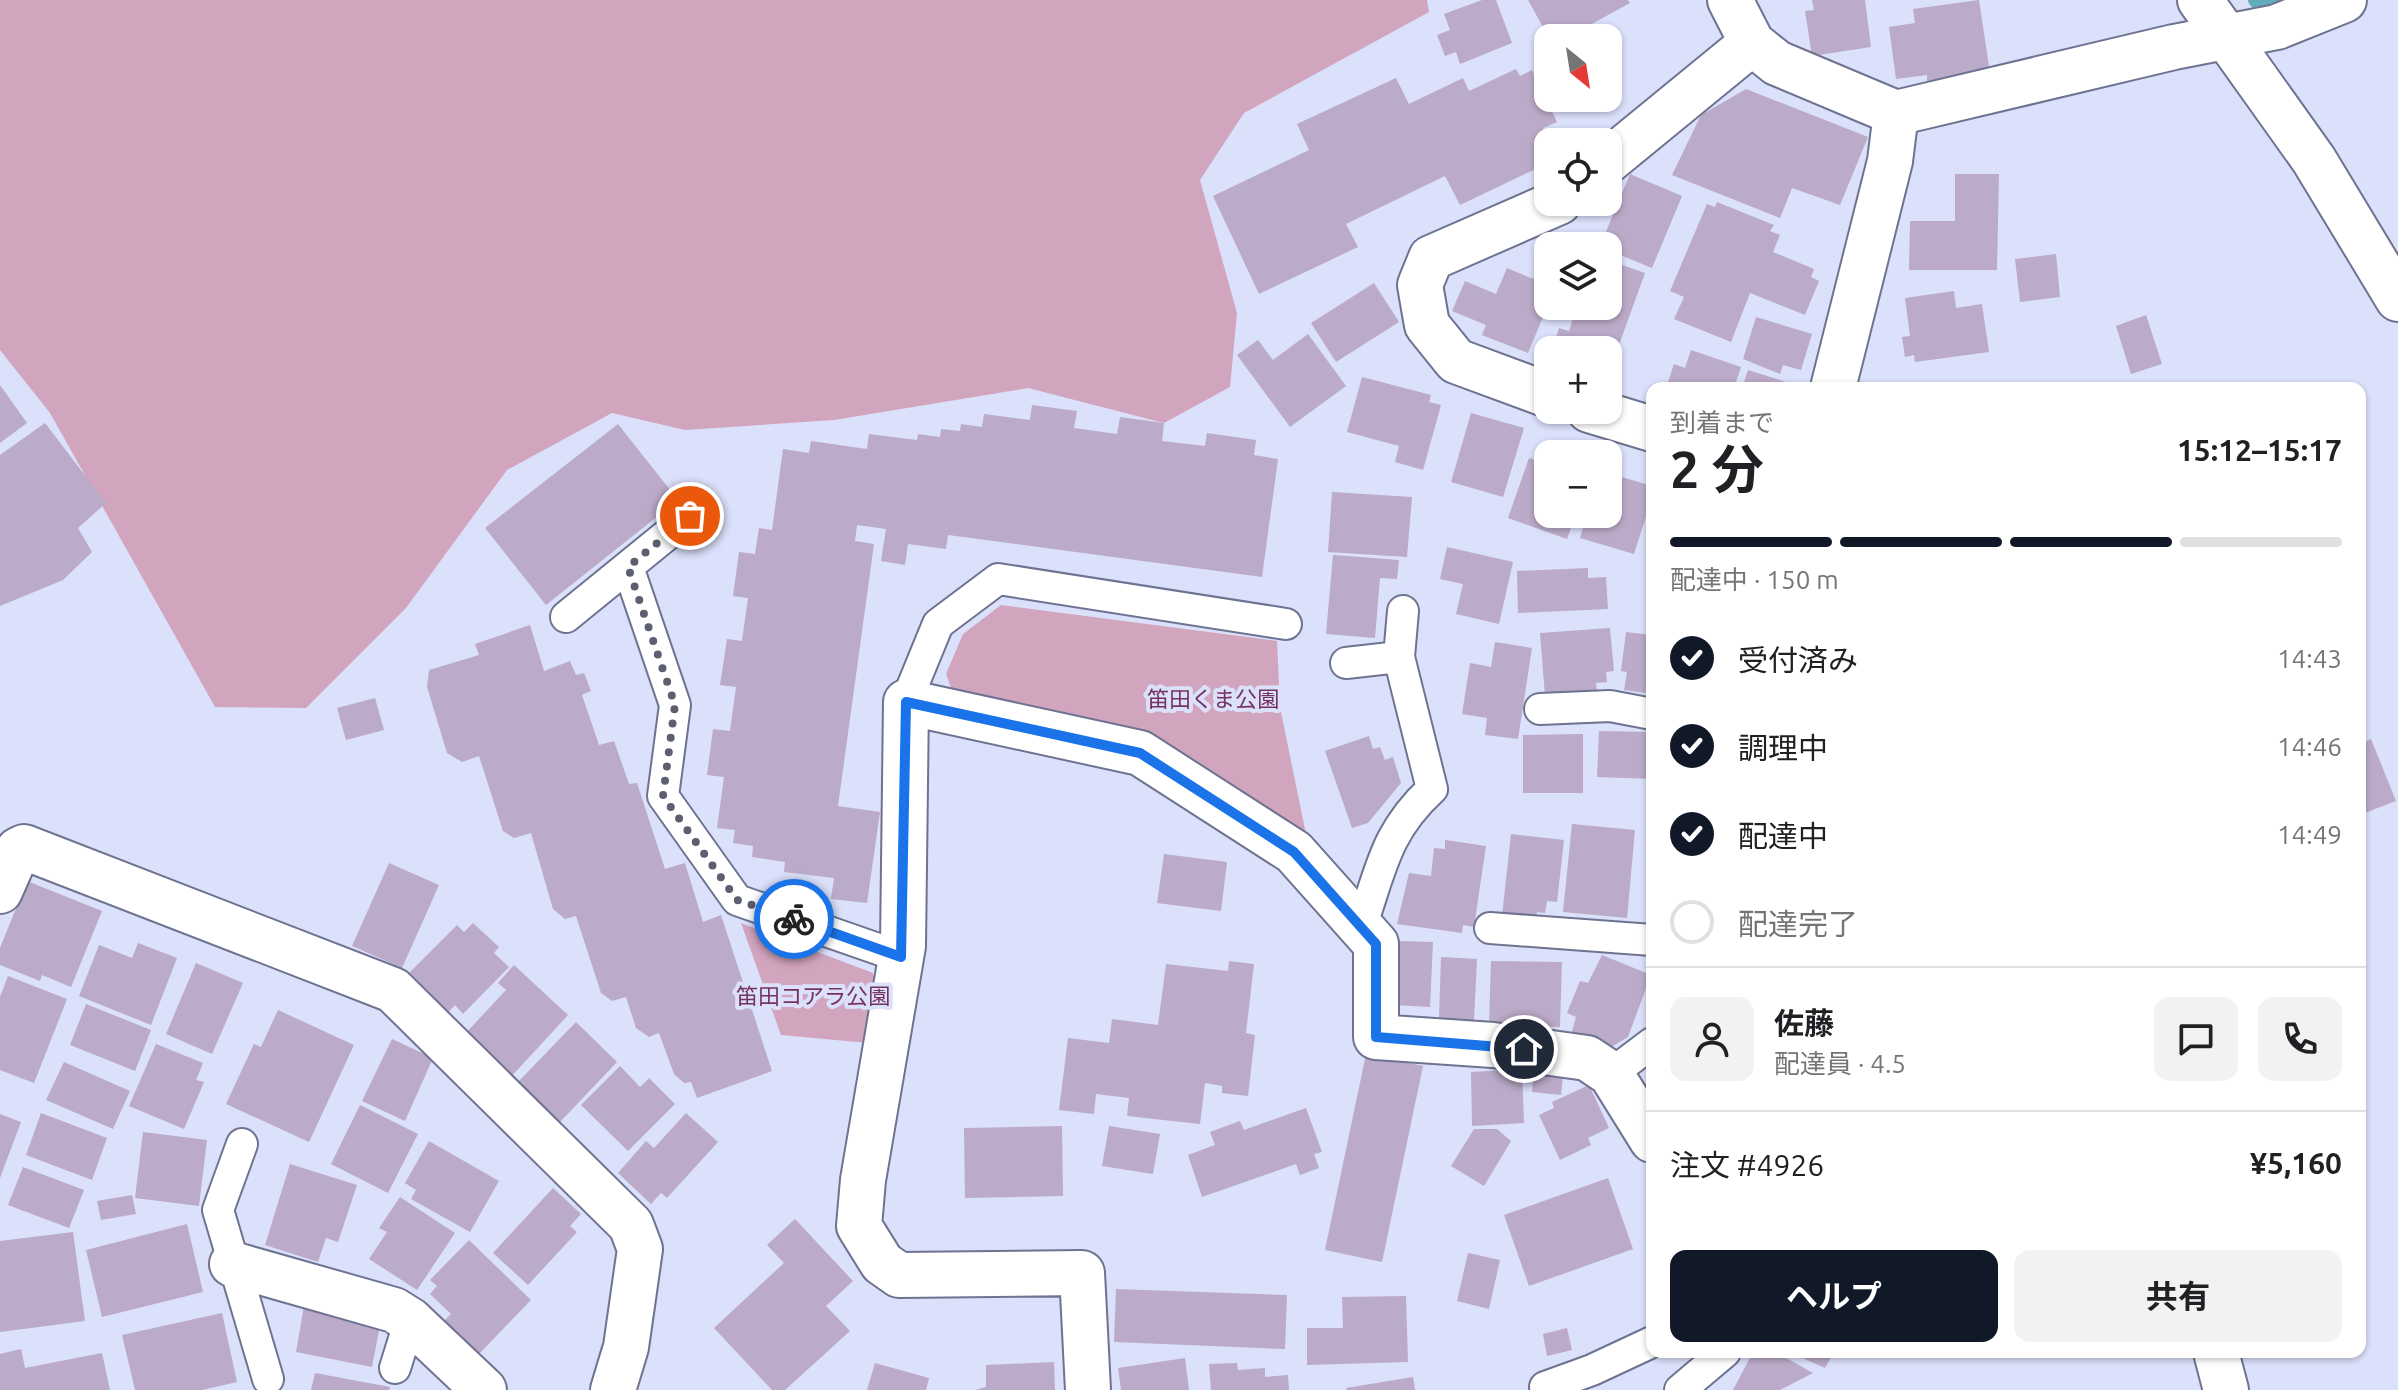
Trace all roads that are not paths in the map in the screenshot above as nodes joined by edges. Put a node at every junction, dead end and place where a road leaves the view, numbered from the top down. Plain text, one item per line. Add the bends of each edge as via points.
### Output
1 (1730, 0) edge
2 (2200, 0) edge
3 (2344, 0) edge
4 (2227, 37) junction
5 (1752, 43) junction
6 (1896, 113) junction
7 (1622, 150) edge
8 (1534, 213) edge
9 (2398, 299) edge
10 (1835, 382) edge
11 (1534, 390) edge
12 (1622, 420) edge
13 (1646, 427) edge
14 (690, 516) dead end
15 (628, 567) junction
16 (1403, 611) dead end
17 (566, 617) dead end
18 (1286, 624) dead end
19 (1399, 657) junction
20 (1346, 663) dead end
21 (906, 702) junction
22 (1540, 709) dead end
23 (1646, 713) edge
24 (0, 891) edge
25 (1361, 927) junction
26 (1490, 928) dead end
27 (1646, 940) edge
28 (901, 957) junction
29 (1646, 1048) edge
30 (1611, 1074) junction
31 (1646, 1130) edge
32 (242, 1144) dead end
33 (232, 1264) junction
34 (410, 1320) junction
35 (1646, 1345) edge
36 (1718, 1358) edge
37 (2218, 1358) edge
38 (395, 1368) dead end
39 (268, 1379) dead end
40 (1545, 1387) dead end
41 (484, 1390) edge
42 (613, 1390) edge
43 (1088, 1390) edge
44 (1680, 1390) edge
45 (2226, 1390) edge

1 - 5 street
2 - 4 street
3 - 4 street via 2277,27
4 - 6 street
4 - 9 street via 2314,160
5 - 6 street via 1777,63
5 - 7 street
6 - 10 street via 1890,161
8 - 11 street via 1431,258 1420,285 1427,325 1456,361
12 - 13 street
14 - 15 lane
15 - 17 lane
15 - 28 lane via 675,705 663,796 737,900
16 - 19 lane
18 - 21 lane via 998,579 938,624
19 - 20 lane
19 - 25 lane via 1432,789 1393,833
21 - 25 street via 1140,753 1294,852
21 - 28 street
22 - 23 lane via 1610,706
24 - 42 street via 24,847 393,990 631,1225 640,1249 626,1347
25 - 30 street via 1376,944 1376,1037 1587,1058
26 - 27 lane
28 - 43 street via 859,1226 882,1263 899,1275 1082,1273
29 - 30 lane
30 - 31 street
32 - 33 lane via 218,1210
33 - 34 street via 394,1310
33 - 39 lane
34 - 38 lane
34 - 41 street
35 - 40 lane
36 - 44 lane
37 - 45 street

